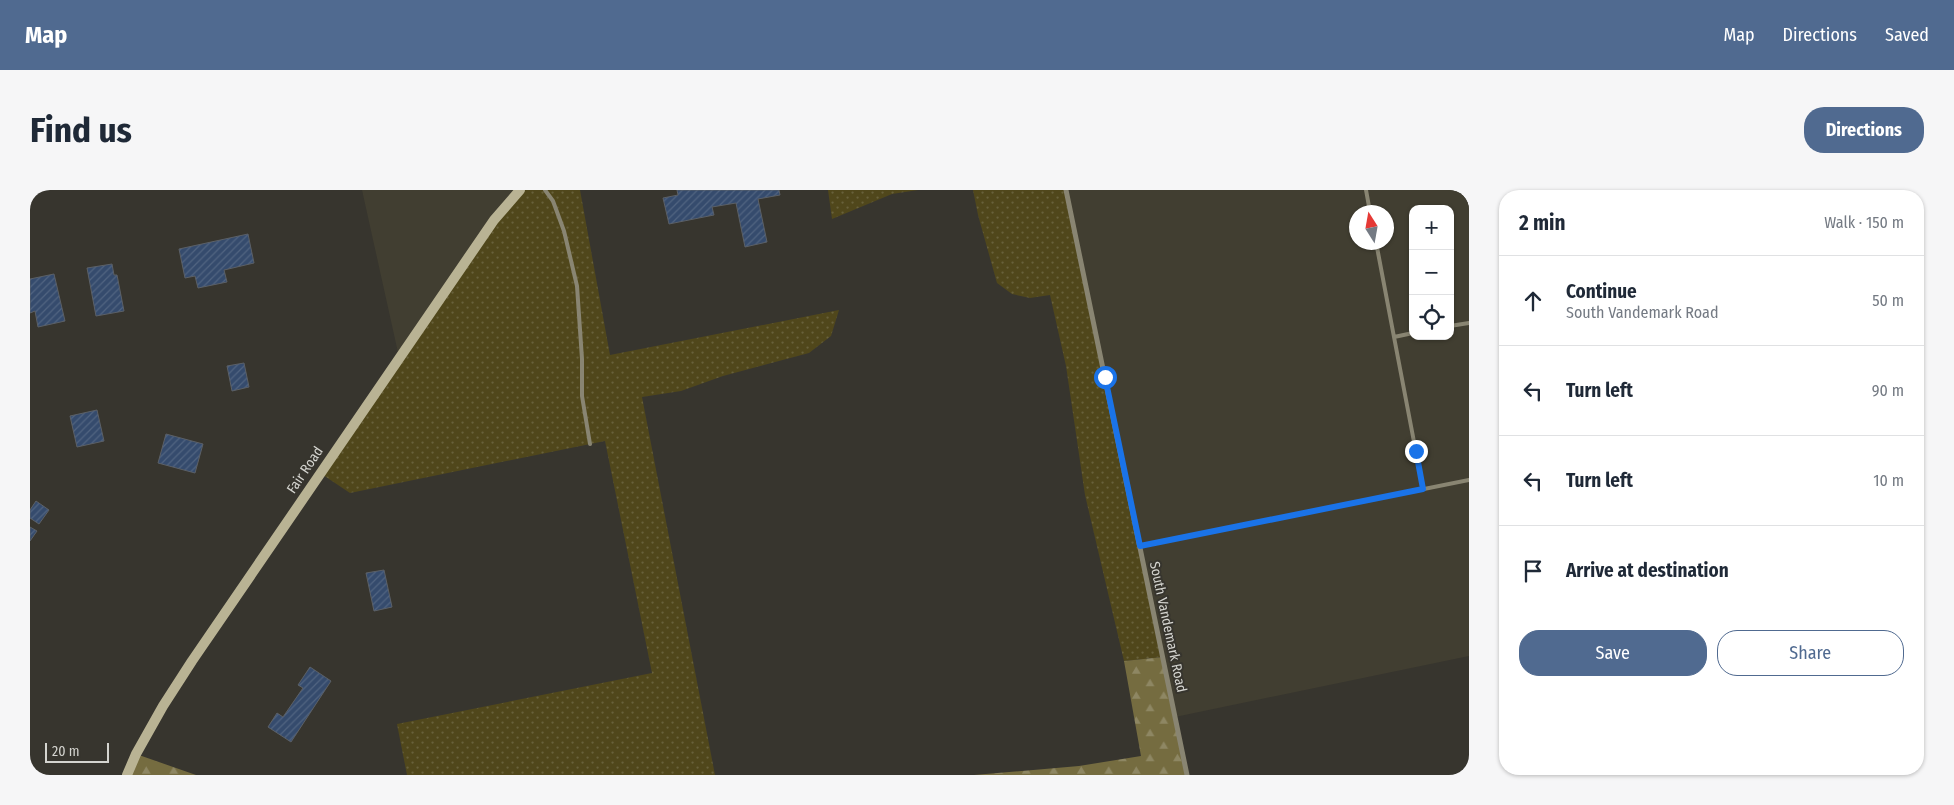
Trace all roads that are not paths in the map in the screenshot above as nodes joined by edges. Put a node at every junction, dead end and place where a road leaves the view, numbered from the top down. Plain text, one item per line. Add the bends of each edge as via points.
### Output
1 (520, 190) edge
2 (545, 190) edge
3 (1066, 190) edge
4 (1366, 190) edge
5 (1369, 205) edge
6 (1378, 250) edge
7 (1469, 323) edge
8 (1454, 325) edge
9 (1409, 334) edge
10 (1394, 337) junction
11 (590, 444) dead end
12 (1469, 480) edge
13 (1423, 489) junction
14 (1140, 546) junction
15 (127, 775) edge
16 (1187, 775) edge

1 - 15 street, Fair Road via 494,220 251,572 163,706
2 - 11 lane via 553,201 564,231 576,286 582,396
3 - 14 street, South Vandemark Road
4 - 5 lane
6 - 10 lane
7 - 8 lane
9 - 10 lane
10 - 13 lane
12 - 13 lane
13 - 14 lane
14 - 16 street, South Vandemark Road

